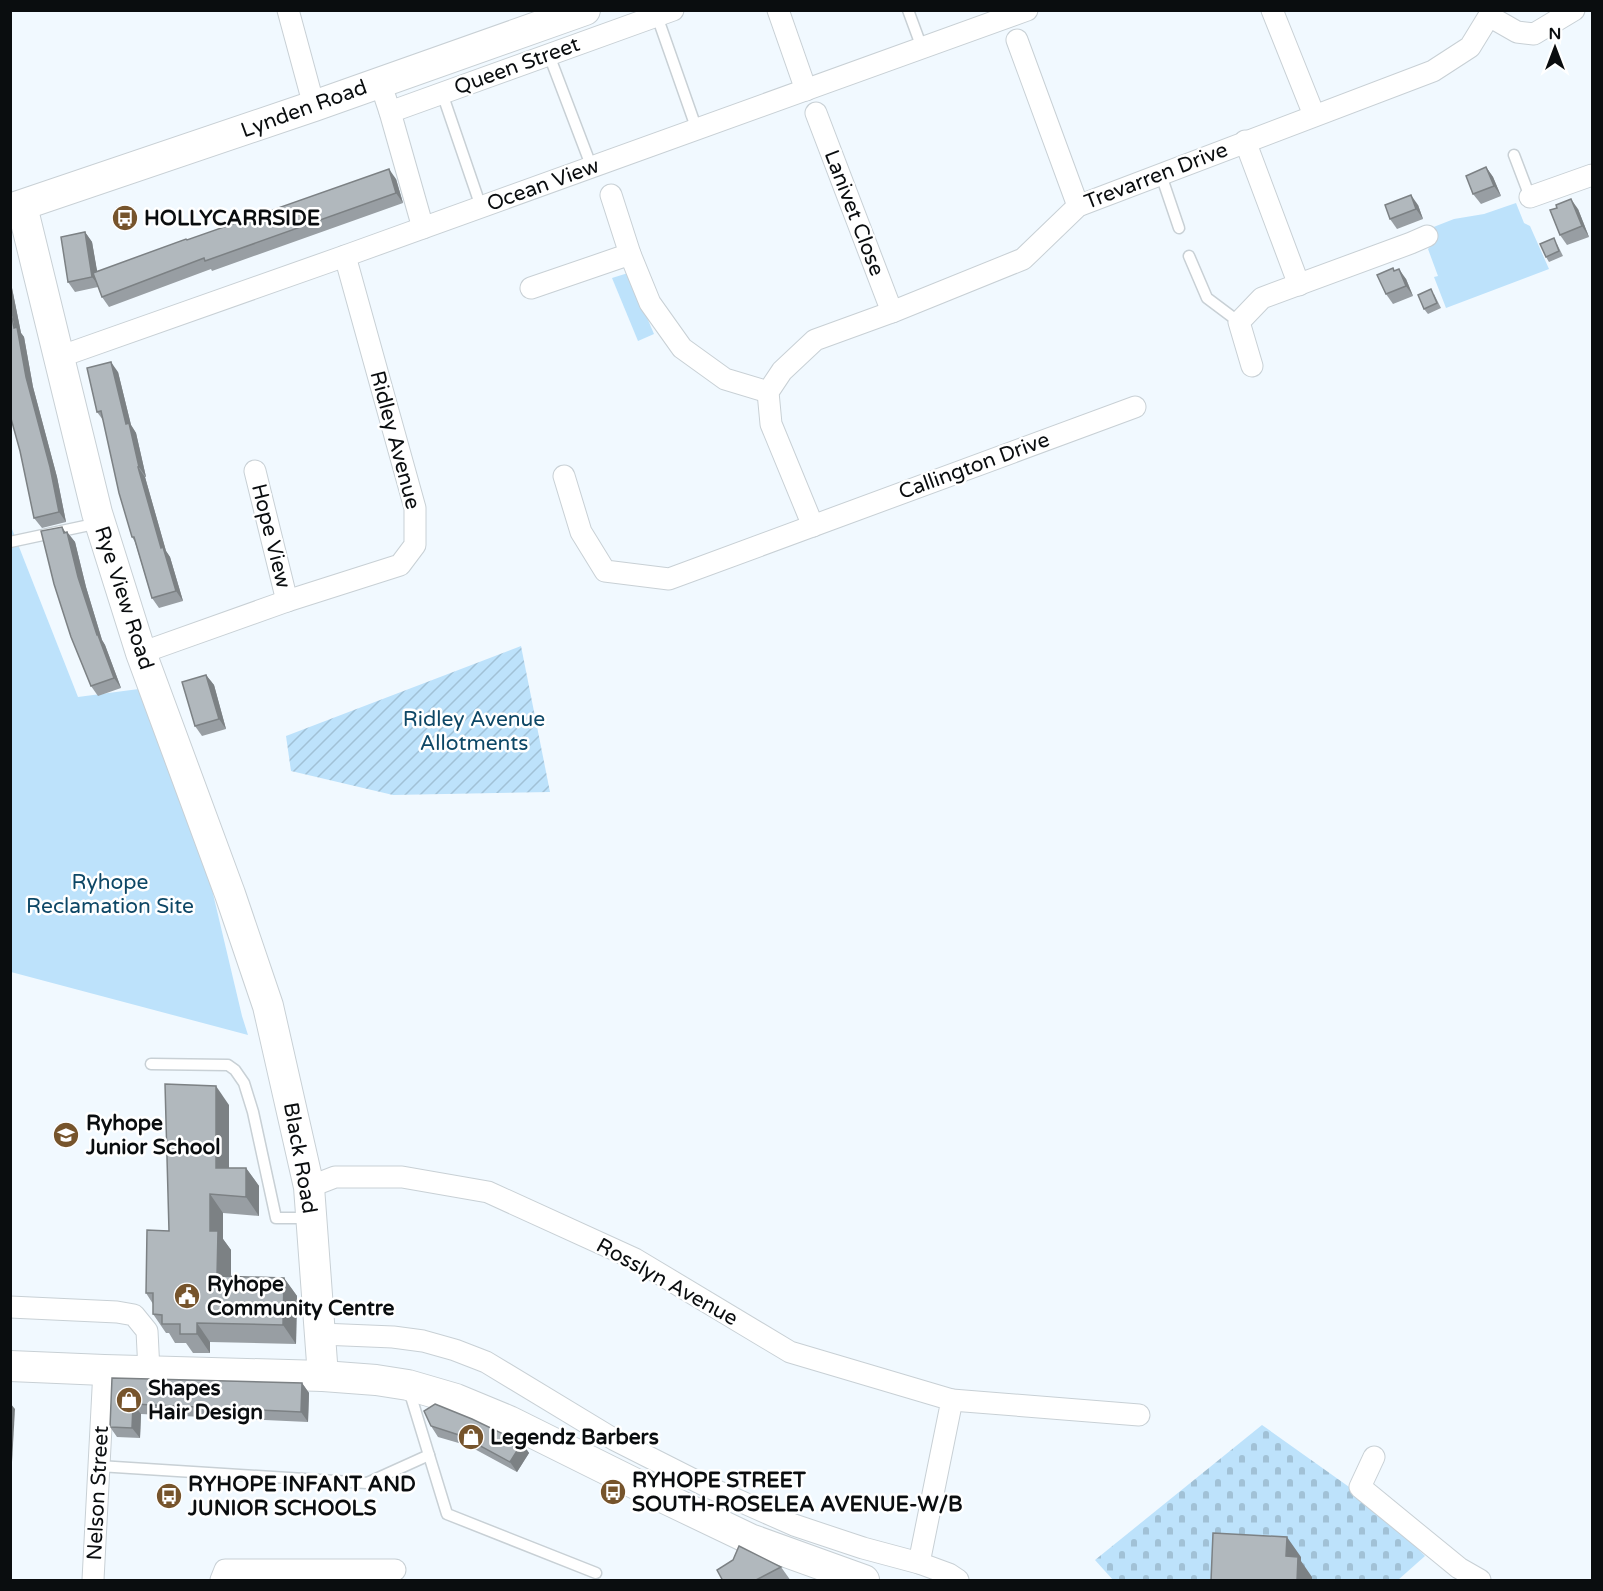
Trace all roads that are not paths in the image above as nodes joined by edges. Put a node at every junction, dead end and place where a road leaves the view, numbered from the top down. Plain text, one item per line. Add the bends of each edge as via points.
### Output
1 (288, 10) edge
2 (585, 10) edge
3 (778, 10) edge
4 (908, 10) edge
5 (1027, 10) edge
6 (1272, 10) edge
7 (1574, 10) edge
8 (665, 13) edge
9 (1489, 13) edge
10 (1017, 40) dead end
11 (922, 48) junction
12 (549, 55) junction
13 (380, 82) junction
14 (806, 90) junction
15 (442, 93) junction
16 (314, 106) junction
17 (390, 112) junction
18 (816, 113) dead end
19 (1314, 115) junction
20 (697, 130) junction
21 (1245, 141) junction
22 (1514, 155) dead end
23 (592, 168) junction
24 (1161, 175) junction
25 (1593, 175) edge
26 (611, 195) dead end
27 (1530, 197) joint
28 (1078, 206) junction
29 (481, 207) junction
30 (16, 208) edge
31 (423, 228) junction
32 (1179, 228) dead end
33 (1427, 236) dead end
34 (630, 254) junction
35 (345, 256) junction
36 (1189, 256) dead end
37 (1299, 285) junction
38 (531, 288) dead end
39 (892, 312) junction
40 (1239, 322) junction
41 (59, 357) junction
42 (1252, 366) dead end
43 (768, 392) junction
44 (1135, 407) dead end
45 (255, 471) dead end
46 (564, 476) dead end
47 (100, 523) junction
48 (813, 525) junction
49 (10, 542) edge
50 (287, 601) junction
51 (141, 653) junction
52 (259, 980) joint
53 (151, 1064) dead end
54 (309, 1186) junction
55 (312, 1218) junction
56 (10, 1307) edge
57 (321, 1334) junction
58 (10, 1366) edge
59 (104, 1370) junction
60 (149, 1371) junction
61 (324, 1376) junction
62 (408, 1385) junction
63 (952, 1400) junction
64 (1139, 1415) dead end
65 (429, 1455) junction
66 (1374, 1457) dead end
67 (99, 1466) junction
68 (919, 1563) junction
69 (395, 1570) dead end
70 (596, 1573) dead end
71 (854, 1580) edge
72 (93, 1581) edge
73 (221, 1581) edge
74 (958, 1581) edge
75 (1480, 1581) edge

1 - 16 street
2 - 13 street, Lynden Road
3 - 14 street
4 - 11 lane
5 - 11 street, Ocean View
6 - 19 street
7 - 9 street via 1534,34 1516,32
8 - 12 street, Queen Street
8 - 20 lane
9 - 19 street, Trevarren Drive via 1470,46 1433,71
10 - 28 street
11 - 14 street, Ocean View
12 - 15 street, Queen Street
12 - 23 lane
13 - 16 street, Lynden Road
13 - 17 street
14 - 20 street, Ocean View
15 - 17 street, Queen Street
15 - 29 lane
16 - 30 street, Lynden Road
17 - 31 street
18 - 39 street, Lanivet Close
19 - 21 street, Trevarren Drive
20 - 23 street, Ocean View
21 - 24 street, Trevarren Drive
21 - 37 street
22 - 27 lane
23 - 29 street, Ocean View
24 - 28 street, Trevarren Drive
24 - 32 lane
25 - 27 street
26 - 34 street
28 - 39 street, Trevarren Drive via 1023,259
29 - 31 street, Ocean View
30 - 41 street, Rye View Road
31 - 35 street, Ocean View
33 - 37 street
34 - 38 street
34 - 43 street via 650,303 682,348 725,379
35 - 41 street, Ocean View
35 - 50 street, Ridley Avenue via 415,508 415,545 400,565
36 - 40 lane via 1207,298
37 - 40 street via 1262,298
39 - 43 street, Trevarren Drive via 815,340 782,371
40 - 42 street
41 - 47 street, Rye View Road
43 - 48 street via 771,424
44 - 48 street, Callington Drive
45 - 50 street, Hope View
46 - 48 street, Callington Drive via 581,532 605,571 669,579
47 - 49 lane
47 - 51 street, Rye View Road
50 - 51 street, Ridley Avenue
51 - 52 street, Rye View Road
52 - 54 street, Black Road
53 - 55 lane via 228,1065 235,1070 244,1083 253,1112 276,1218
54 - 55 street, Black Road
54 - 63 street, Rosslyn Avenue via 335,1177 402,1177 488,1192 635,1259 790,1352
55 - 57 street, Black Road
56 - 60 street via 134,1315 147,1331
57 - 61 street, Black Road
57 - 68 street via 393,1337 455,1350 486,1362 615,1440 706,1486 794,1524
58 - 59 street
59 - 60 street
59 - 67 street, Nelson Street
60 - 61 street
61 - 62 street
62 - 65 lane
62 - 71 street via 456,1399 508,1421 750,1539
63 - 64 street, Rosslyn Avenue
63 - 68 street
65 - 67 lane via 367,1483
65 - 70 lane via 447,1514
66 - 75 street via 1360,1486
67 - 72 street, Nelson Street
68 - 74 street
69 - 73 street via 225,1570

